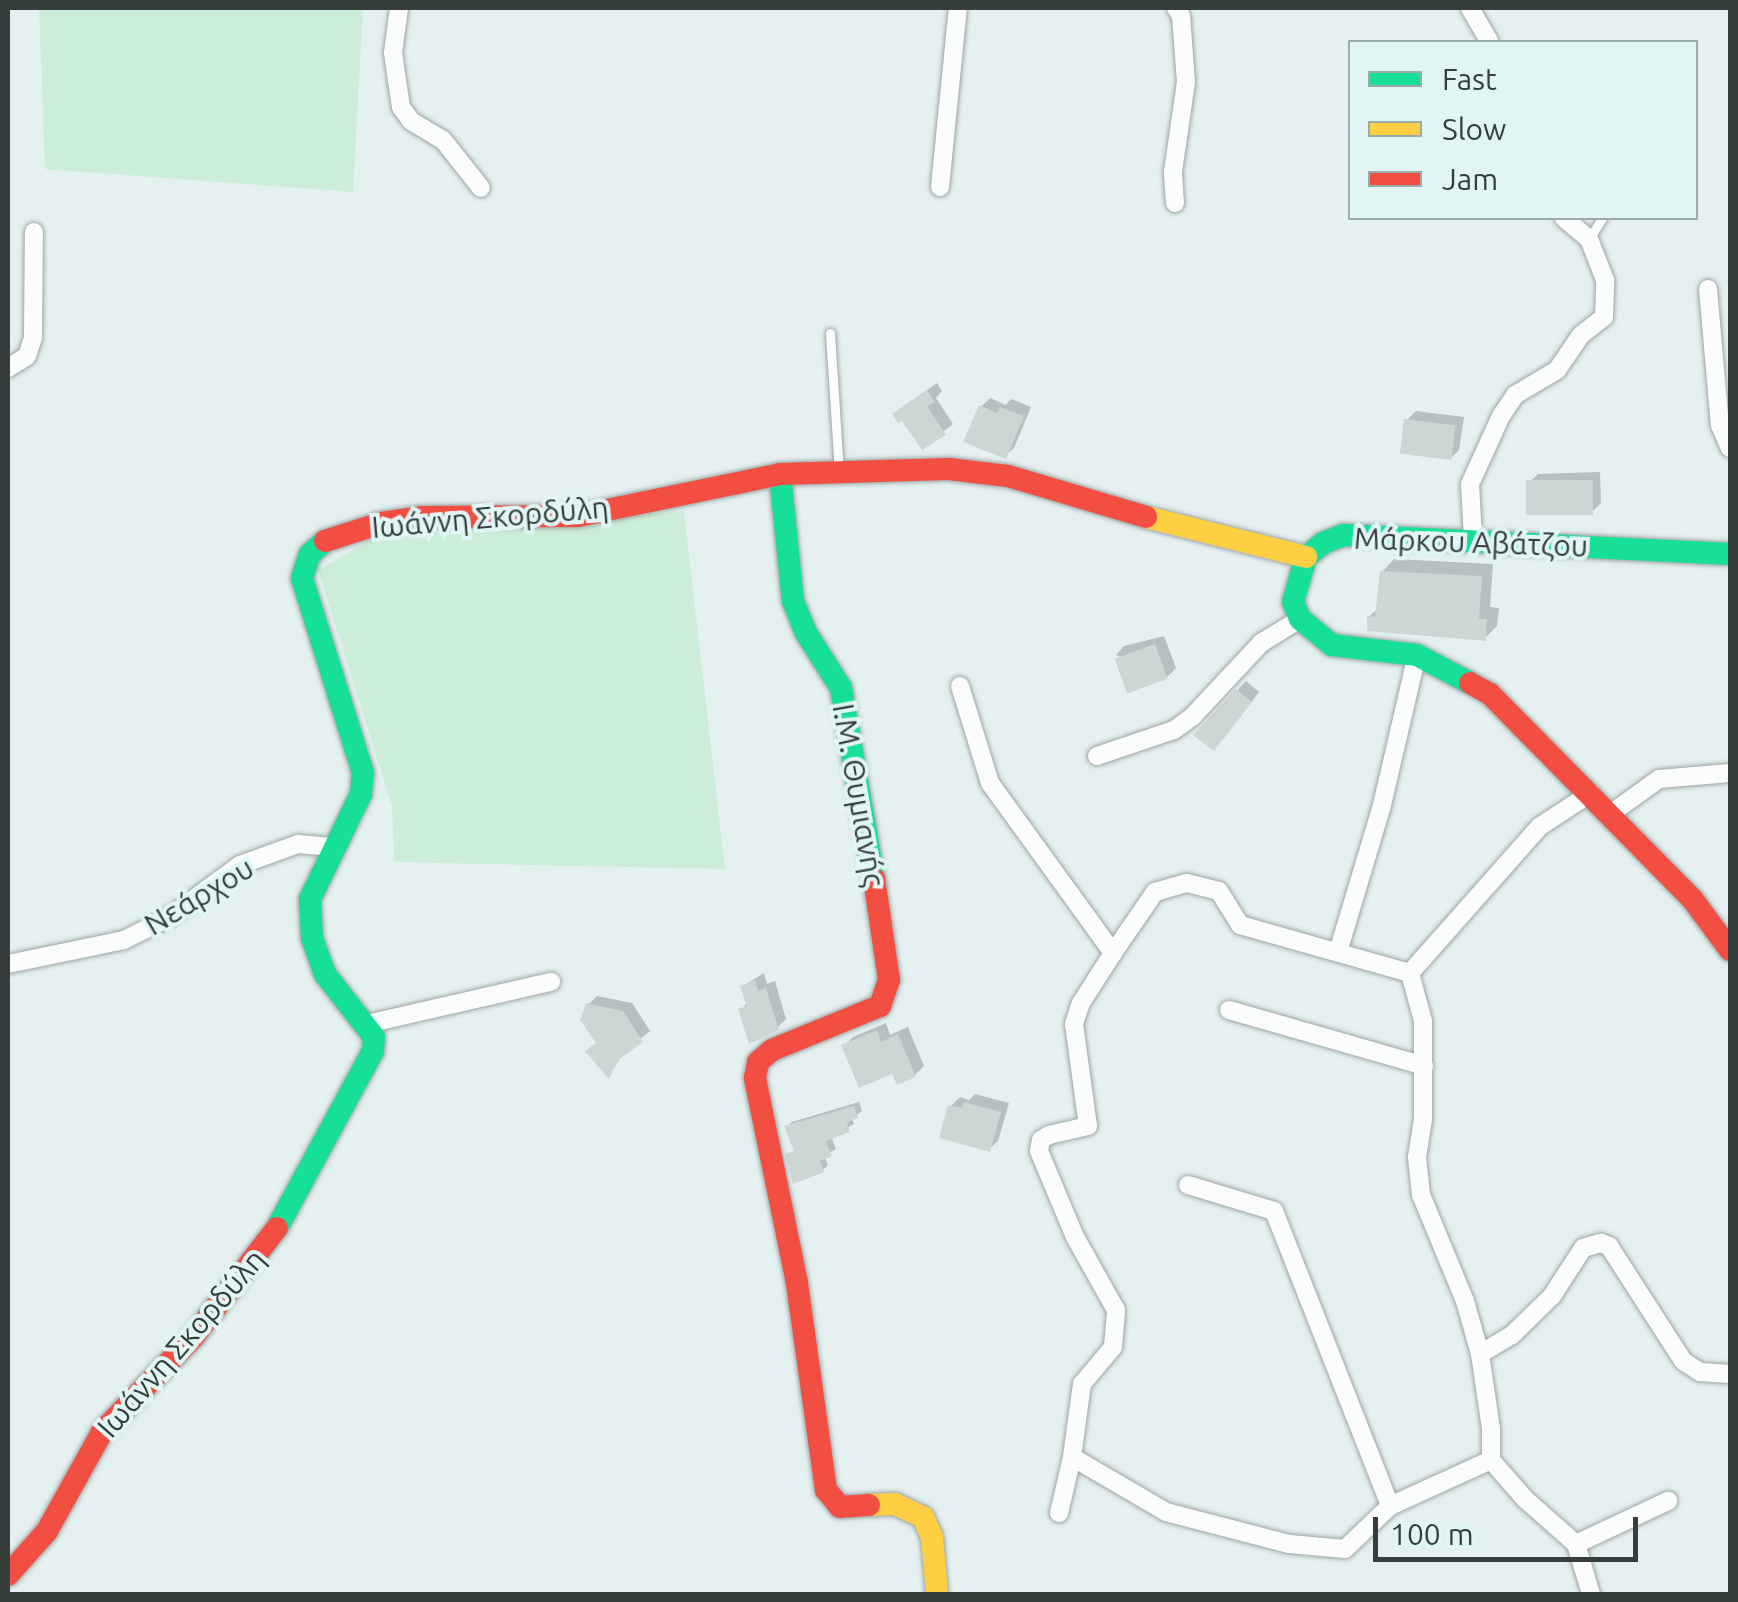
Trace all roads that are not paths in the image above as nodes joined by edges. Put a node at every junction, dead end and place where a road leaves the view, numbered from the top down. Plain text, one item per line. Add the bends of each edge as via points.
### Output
1 (399, 8) edge
2 (958, 8) edge
3 (1176, 8) edge
4 (1470, 8) edge
5 (1489, 40) edge
6 (940, 187) dead end
7 (481, 188) dead end
8 (1175, 204) dead end
9 (1567, 220) edge
10 (1601, 220) edge
11 (34, 232) dead end
12 (1590, 238) junction
13 (1708, 289) dead end
14 (830, 333) dead end
15 (8, 368) edge
16 (1730, 448) edge
17 (780, 474) junction
18 (840, 474) junction
19 (1473, 538) junction
20 (1730, 554) edge
21 (1306, 558) junction
22 (1300, 619) junction
23 (1417, 655) junction
24 (960, 686) dead end
25 (1097, 756) dead end
26 (1730, 773) edge
27 (1591, 793) junction
28 (1609, 814) junction
29 (332, 847) junction
30 (1730, 950) edge
31 (1338, 952) junction
32 (1112, 953) junction
33 (8, 964) edge
34 (1410, 972) junction
35 (551, 982) dead end
36 (1229, 1010) dead end
37 (367, 1024) junction
38 (1424, 1066) junction
39 (1188, 1185) dead end
40 (1480, 1354) junction
41 (1730, 1374) edge
42 (1072, 1457) junction
43 (1490, 1460) junction
44 (1668, 1501) dead end
45 (1390, 1506) junction
46 (1059, 1513) dead end
47 (1576, 1544) junction
48 (8, 1576) edge
49 (937, 1594) edge
50 (1591, 1594) edge

1 - 7 street via 394,80 401,107 443,140
2 - 6 street
3 - 8 street via 1186,82
4 - 5 street
9 - 12 street
10 - 12 lane
11 - 15 street via 33,337 27,356
12 - 19 street via 1605,280 1604,317 1581,335 1557,370 1515,395 1501,416 1470,484
13 - 16 street via 1720,425
14 - 18 lane
17 - 18 street, Ιωάννη Σκορδύλη
17 - 29 street, Ιωάννη Σκορδύλη via 578,516 422,517 328,538 310,554 302,578 363,774 361,794
17 - 49 street, Ι.Μ. Θυμιανής via 793,601 841,688 858,766 889,980 880,1006 772,1050 758,1062 755,1078 797,1283 826,1490 840,1507 895,1504 923,1517 932,1537
18 - 21 street, Ιωάννη Σκορδύλη via 949,469 1008,476
19 - 20 street, Μάρκου Αβάτζου
19 - 21 street, Μάρκου Αβάτζου via 1344,535
21 - 22 street via 1294,602
22 - 23 street via 1332,645
22 - 25 street via 1261,644 1174,730
23 - 27 street via 1490,694
23 - 31 street
24 - 32 street via 990,783
26 - 28 street via 1659,779
27 - 28 street
27 - 34 street via 1539,826
28 - 30 street via 1694,900
29 - 33 street, Νεάρχου via 298,844 240,865 168,918 124,940
29 - 37 street, Ιωάννη Σκορδύλη via 310,899 312,938 324,974
31 - 32 street via 1240,924 1219,892 1187,883 1156,892
31 - 34 street
32 - 42 street via 1074,1024 1088,1126 1049,1135 1038,1151 1116,1310 1113,1347 1082,1384
34 - 38 street
35 - 37 street
36 - 38 street
37 - 48 street, Ιωάννη Σκορδύλη via 373,1052 270,1241 194,1336 102,1432 47,1531
38 - 40 street via 1421,1195
39 - 45 street via 1274,1211
40 - 41 street via 1512,1335 1552,1296 1583,1248 1601,1243 1683,1361 1700,1372
40 - 43 street
42 - 45 street via 1166,1512 1290,1544 1345,1550
42 - 46 street
43 - 45 street
43 - 47 street
44 - 47 street
47 - 50 street

